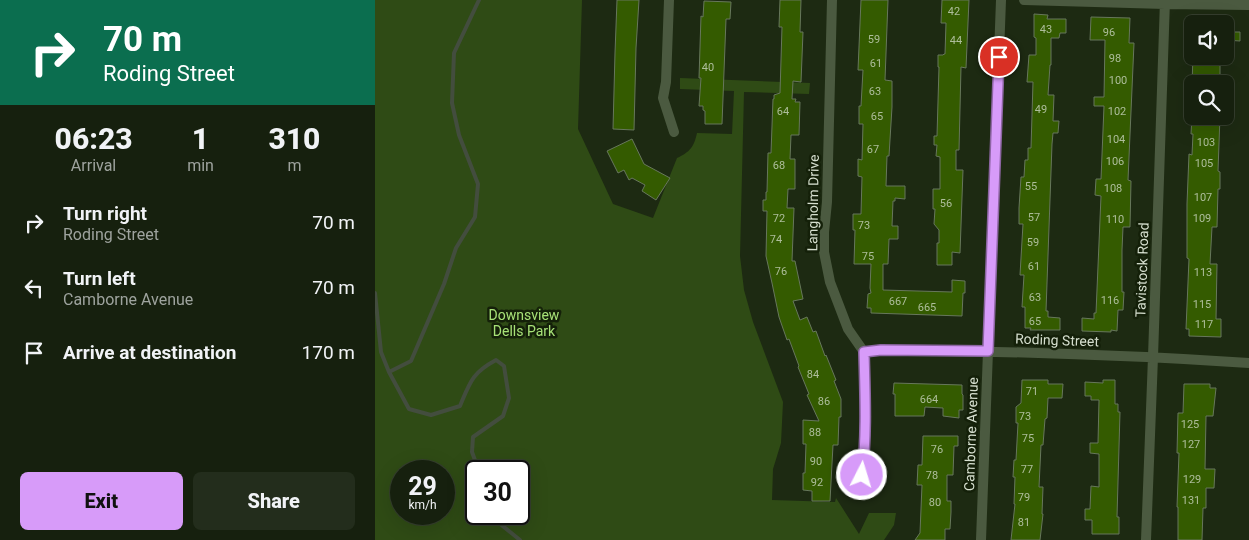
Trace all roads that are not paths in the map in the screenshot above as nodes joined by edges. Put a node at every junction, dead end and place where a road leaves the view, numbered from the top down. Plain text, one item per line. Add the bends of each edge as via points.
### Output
1 (669, 0) edge
2 (832, 0) edge
3 (1001, 0) edge
4 (1024, 0) edge
5 (1165, 2) edge
6 (1249, 4) edge
7 (673, 132) dead end
8 (988, 351) junction
9 (864, 352) junction
10 (1153, 357) junction
11 (1249, 363) edge
12 (860, 488) dead end
13 (981, 540) edge
14 (1146, 540) edge

1 - 7 street via 663,98
2 - 9 street, Langholm Drive via 824,252 830,282 848,329
3 - 8 street, Camborne Avenue
4 - 5 street
5 - 6 street
5 - 10 street, Tavistock Road
8 - 9 street, Roding Street
8 - 10 street, Roding Street
8 - 13 street, Camborne Avenue
9 - 12 street via 864,462
10 - 11 street, Roding Street
10 - 14 street, Tavistock Road

